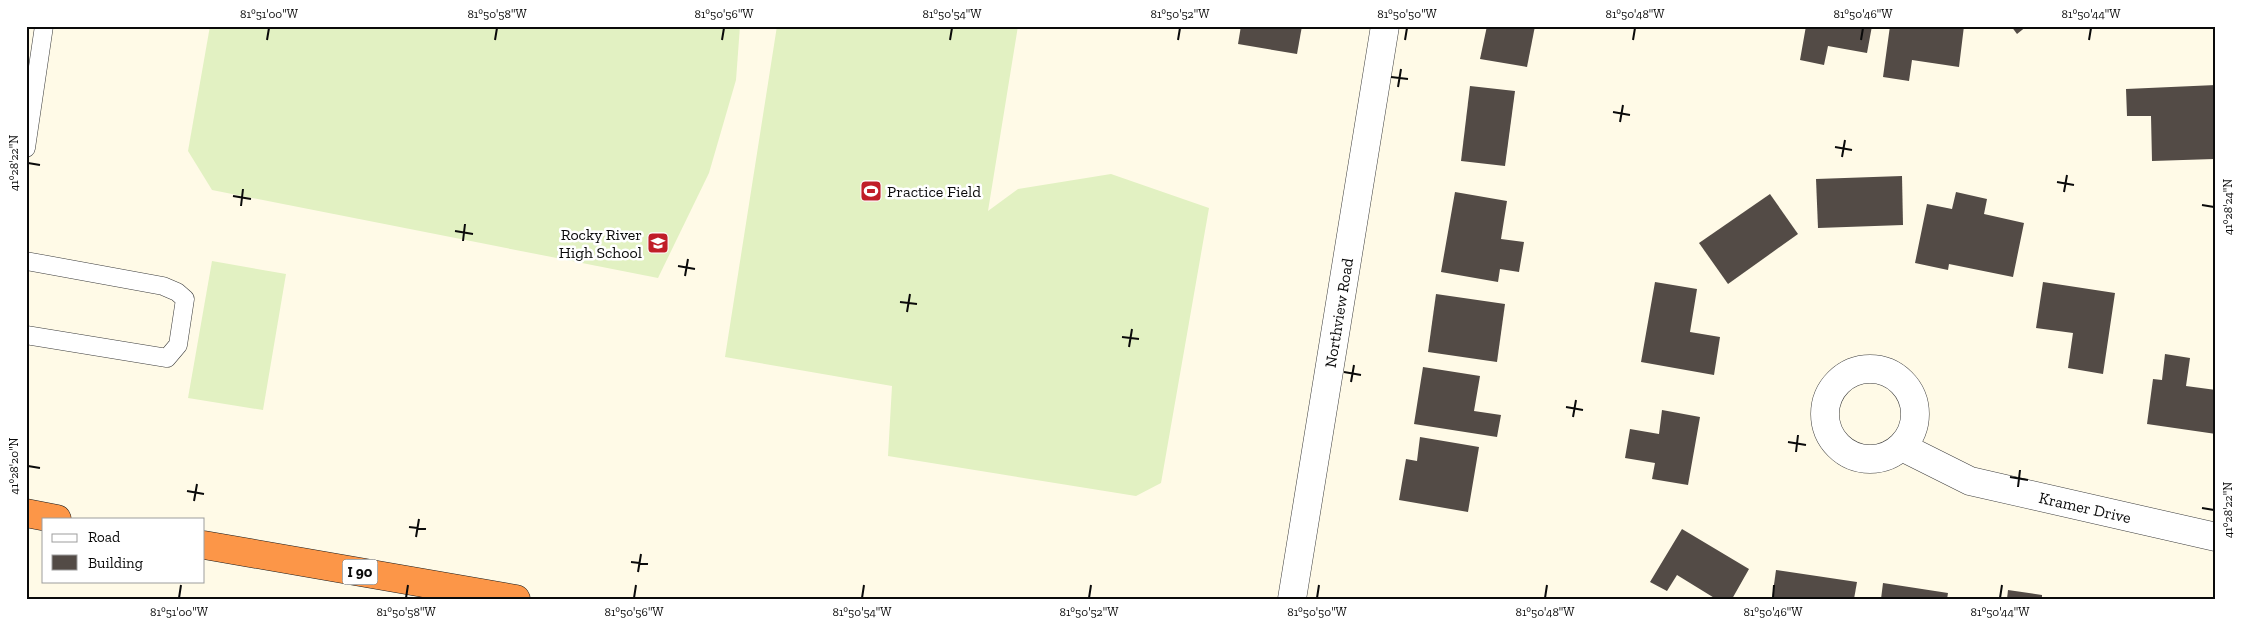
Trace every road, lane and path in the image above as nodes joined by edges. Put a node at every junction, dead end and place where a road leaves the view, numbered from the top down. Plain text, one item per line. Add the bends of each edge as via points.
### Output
1 (44, 26) edge
2 (1385, 26) edge
3 (27, 144) edge
4 (26, 261) edge
5 (26, 335) edge
6 (1902, 447) dead end
7 (26, 513) edge
8 (52, 518) edge
9 (2216, 537) edge
10 (205, 545) edge
11 (516, 599) edge
12 (1292, 599) edge

1 - 3 lane
2 - 12 street, Northview Road
4 - 5 lane via 163,286 185,299 178,345 167,358
6 - 9 street, Kramer Drive via 1970,481
7 - 8 highway
10 - 11 highway, I 90

